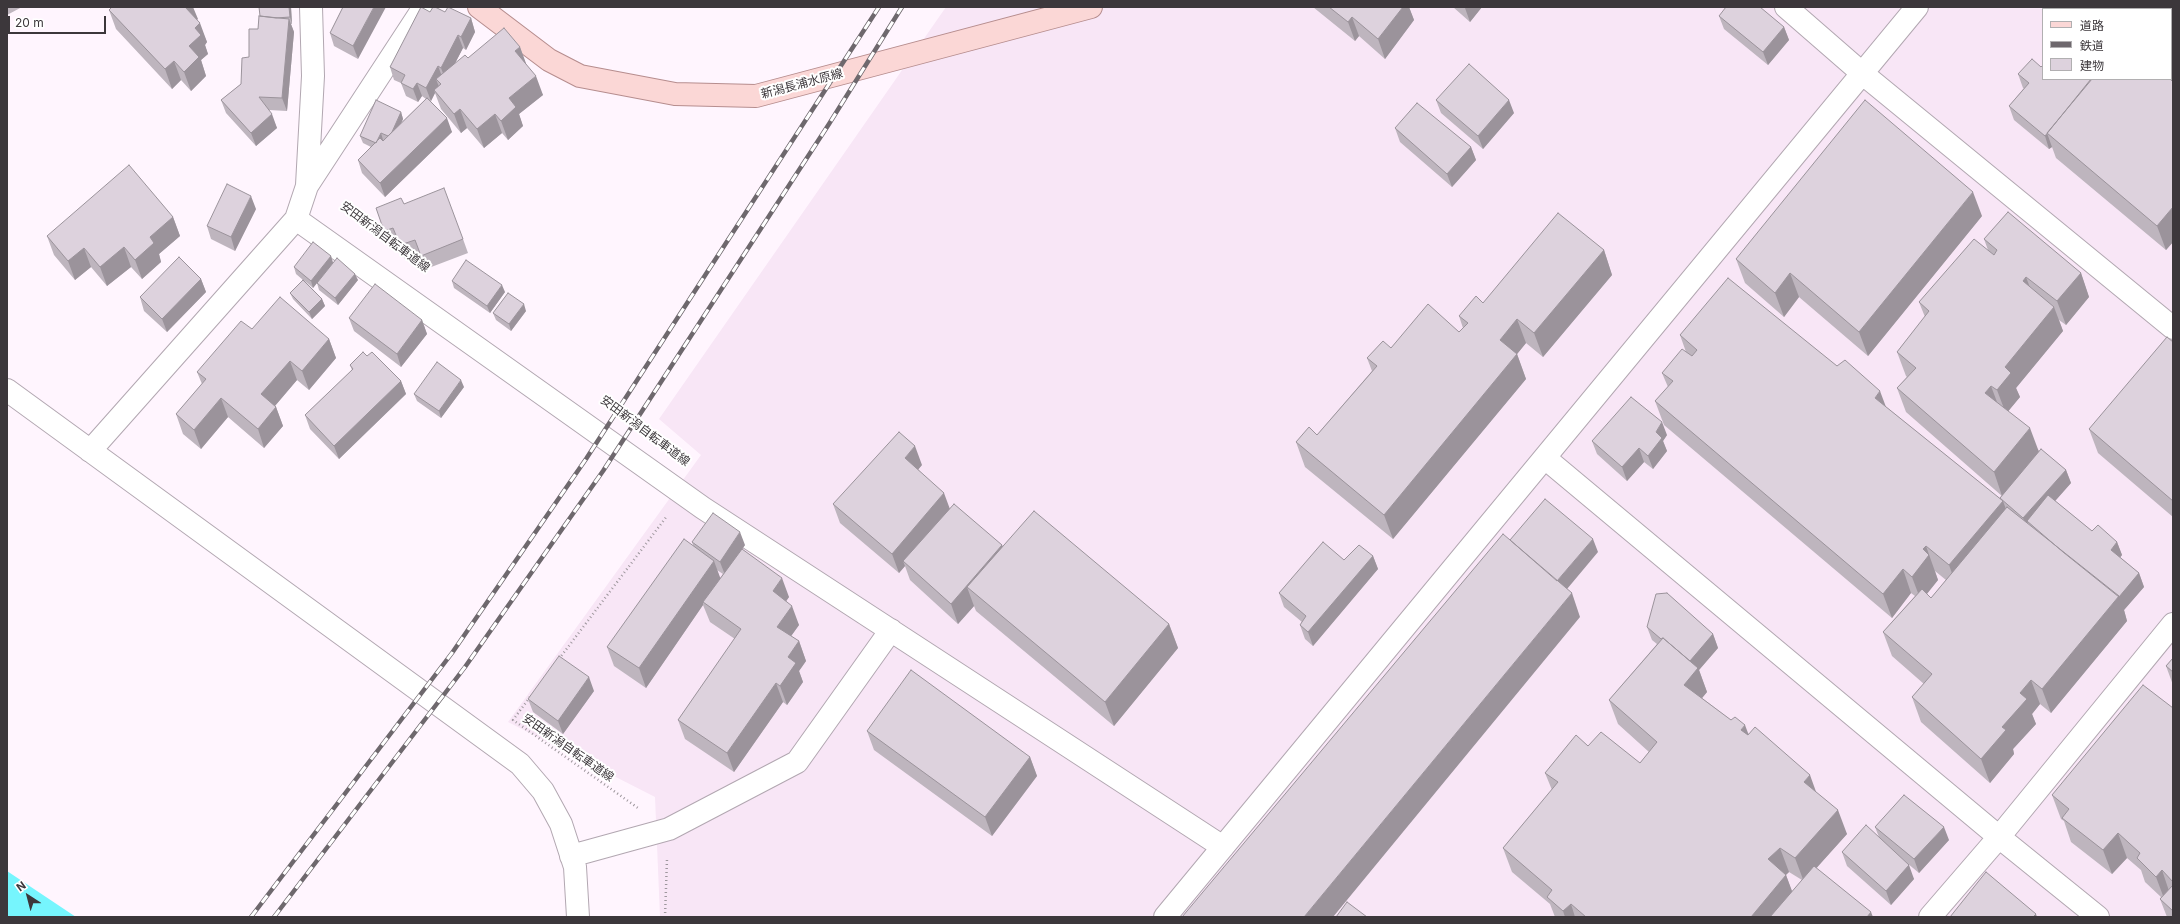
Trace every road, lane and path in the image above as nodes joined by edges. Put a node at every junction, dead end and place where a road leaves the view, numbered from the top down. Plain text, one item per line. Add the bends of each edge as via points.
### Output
1 (311, 7) edge
2 (424, 7) edge
3 (478, 7) edge
4 (1091, 7) edge
5 (1786, 7) edge
6 (1917, 7) edge
7 (1863, 74) junction
8 (307, 186) junction
9 (296, 219) junction
10 (2173, 328) edge
11 (7, 390) edge
12 (90, 451) junction
13 (1545, 458) junction
14 (671, 511) dead end
15 (2173, 624) edge
16 (891, 630) junction
17 (556, 663) edge
18 (532, 695) edge
19 (669, 829) junction
20 (1999, 837) junction
21 (1223, 847) junction
22 (571, 856) junction
23 (578, 917) edge
24 (665, 917) edge
25 (1165, 917) edge
26 (1930, 917) edge
27 (2098, 917) edge

1 - 8 street via 313,76
2 - 8 street
3 - 4 main road, 新潟長浦水原線 via 549,60 580,76 675,94 756,96
5 - 7 street
6 - 7 street
7 - 10 street
7 - 13 street
8 - 9 street
9 - 12 street
9 - 16 street via 703,508
11 - 12 street
12 - 22 street via 520,764 543,791 561,824
13 - 20 street
13 - 21 street
14 - 17 path
15 - 20 street
16 - 19 street via 797,762
16 - 21 street
18 - 19 path, 安田新潟自転車道線 via 512,720
19 - 22 street
19 - 24 path
20 - 26 street
20 - 27 street
21 - 25 street
22 - 23 street

